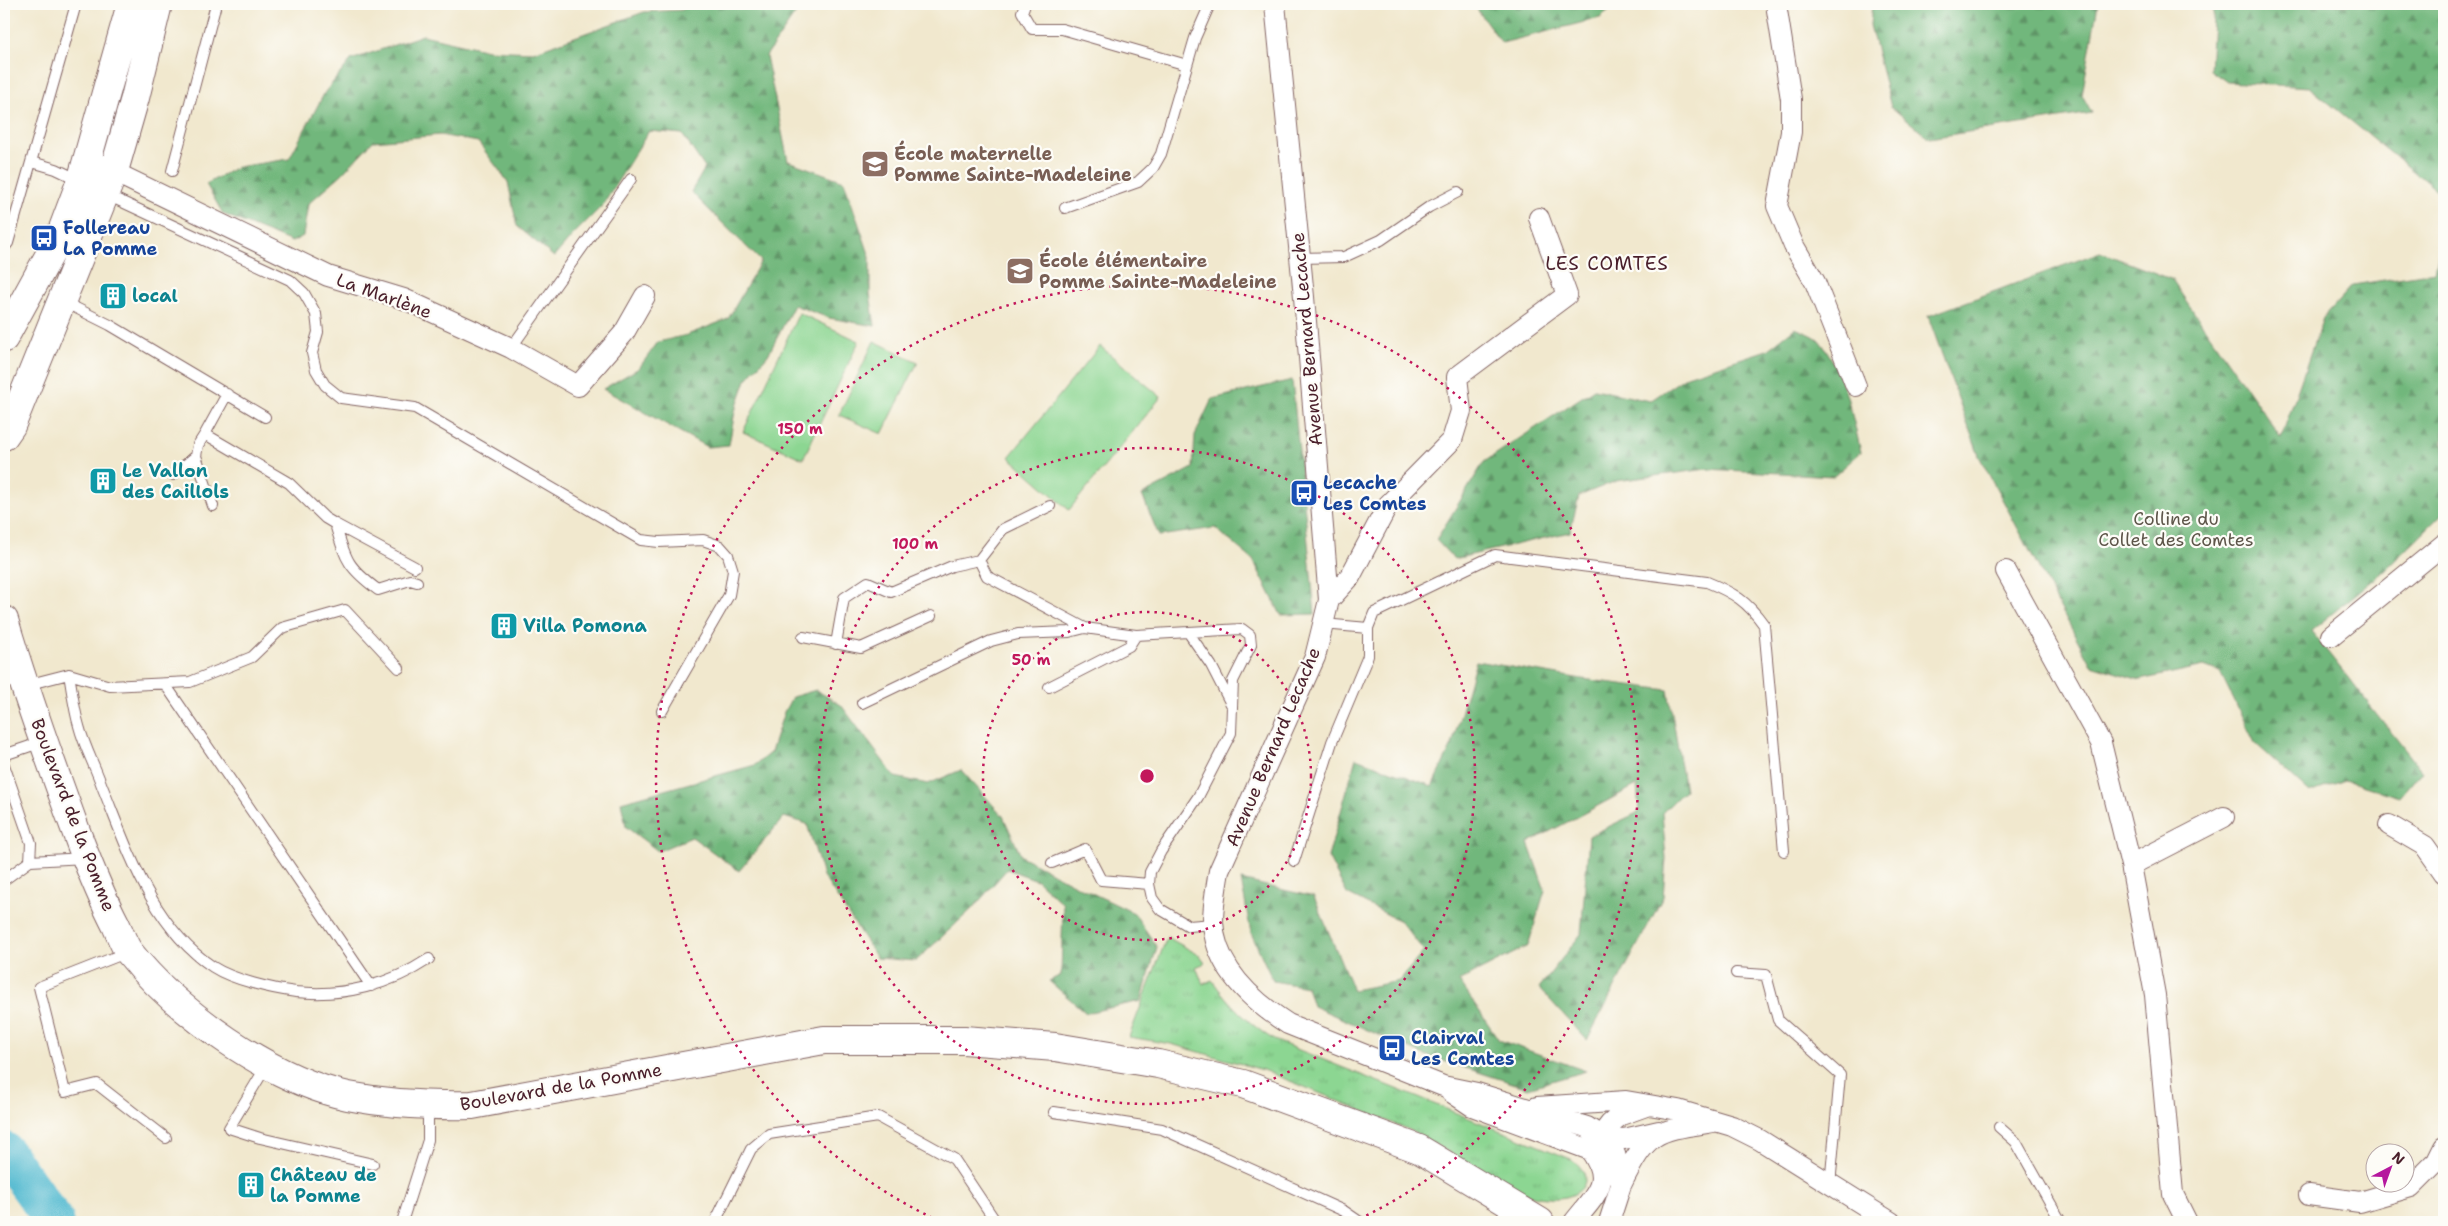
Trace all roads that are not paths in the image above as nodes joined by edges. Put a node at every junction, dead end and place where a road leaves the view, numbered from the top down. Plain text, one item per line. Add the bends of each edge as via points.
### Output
1 (76, 4) edge
2 (131, 4) edge
3 (158, 4) edge
4 (216, 4) edge
5 (1025, 4) edge
6 (1210, 4) edge
7 (1275, 4) edge
8 (1776, 4) edge
9 (1186, 65) junction
10 (32, 162) junction
11 (172, 171) dead end
12 (631, 179) dead end
13 (95, 180) junction
14 (1458, 192) dead end
15 (1065, 208) dead end
16 (1539, 218) dead end
17 (4, 248) edge
18 (1300, 258) junction
19 (645, 296) dead end
20 (61, 301) junction
21 (9, 330) edge
22 (47, 337) junction
23 (511, 348) junction
24 (1856, 386) dead end
25 (227, 394) junction
26 (265, 417) dead end
27 (205, 434) junction
28 (4, 436) edge
29 (196, 456) junction
30 (173, 475) dead end
31 (213, 506) dead end
32 (1050, 506) dead end
33 (335, 524) junction
34 (2444, 544) edge
35 (979, 560) junction
36 (415, 567) dead end
37 (2006, 571) dead end
38 (417, 582) dead end
39 (1329, 600) junction
40 (931, 616) dead end
41 (4, 620) edge
42 (1323, 624) junction
43 (1085, 628) junction
44 (1368, 628) junction
45 (1188, 632) junction
46 (1136, 635) junction
47 (2331, 636) dead end
48 (802, 637) dead end
49 (836, 644) junction
50 (9, 645) edge
51 (400, 668) dead end
52 (69, 674) junction
53 (165, 684) junction
54 (25, 685) junction
55 (1049, 687) dead end
56 (862, 703) dead end
57 (1232, 706) junction
58 (662, 711) dead end
59 (43, 741) junction
60 (4, 755) edge
61 (4, 765) edge
62 (2224, 817) dead end
63 (2389, 825) dead end
64 (1784, 851) dead end
65 (86, 858) junction
66 (30, 861) junction
67 (1294, 861) dead end
68 (1052, 862) dead end
69 (2131, 865) junction
70 (2444, 873) edge
71 (4, 880) edge
72 (1149, 884) junction
73 (1213, 924) junction
74 (128, 951) junction
75 (429, 959) dead end
76 (1736, 973) dead end
77 (372, 986) junction
78 (268, 1064) junction
79 (1444, 1086) junction
80 (1651, 1104) junction
81 (428, 1106) junction
82 (1528, 1108) junction
83 (1054, 1112) dead end
84 (1717, 1122) junction
85 (1347, 1124) junction
86 (1999, 1127) dead end
87 (1666, 1129) junction
88 (166, 1138) dead end
89 (1596, 1143) junction
90 (2444, 1147) edge
91 (373, 1164) dead end
92 (1621, 1185) junction
93 (1830, 1186) junction
94 (2309, 1195) dead end
95 (1865, 1214) edge
96 (402, 1222) edge
97 (714, 1222) edge
98 (996, 1222) edge
99 (1360, 1222) edge
100 (1509, 1222) edge
101 (1540, 1222) edge
102 (1574, 1222) edge
103 (1609, 1222) edge
104 (1891, 1222) edge
105 (2061, 1222) edge
106 (2186, 1222) edge

1 - 10 lane
2 - 13 main road
3 - 13 main road via 135,98
4 - 11 lane
5 - 9 lane via 1022,12 1032,29 1062,29
6 - 9 lane
7 - 18 street, Avenue Bernard Lecache
8 - 24 street via 1791,99 1791,132 1777,206 1794,246 1815,282
9 - 15 lane via 1161,154 1152,168 1138,182
10 - 13 lane
10 - 17 lane
12 - 23 lane
13 - 20 main road
13 - 21 main road via 61,234
13 - 23 street, La Marlène via 328,276 404,299
13 - 58 lane via 290,280 304,293 316,314 318,332 312,353 316,370 325,385 341,398 414,408 641,540 703,540 720,546 728,555 734,572 729,595
14 - 18 lane via 1429,207 1381,240 1344,257
16 - 39 street via 1567,295 1457,377 1461,411 1452,440 1388,505 1350,577
18 - 39 street, Avenue Bernard Lecache
19 - 23 street, La Marlène via 624,334 578,386
20 - 22 main road
20 - 25 lane via 110,325
21 - 22 main road
22 - 28 main road
25 - 26 lane
25 - 27 lane
27 - 29 lane
27 - 33 lane via 290,483
29 - 30 lane
29 - 31 lane
32 - 35 lane via 1003,529
33 - 36 lane
33 - 38 lane via 347,562 378,590 410,580
34 - 47 street
35 - 43 lane via 987,576
35 - 49 lane via 952,566 891,592 868,582 844,598
37 - 69 street via 2101,743
39 - 42 street, Avenue Bernard Lecache
40 - 49 lane via 861,648
41 - 50 main road, Boulevard de la Pomme
42 - 44 lane
42 - 73 street, Avenue Bernard Lecache via 1315,658 1219,871
43 - 46 lane
43 - 56 lane via 1069,632 1018,634 991,641
44 - 64 lane via 1374,613 1496,555 1707,582 1732,592 1752,608 1764,625
44 - 67 lane via 1368,656 1332,742
45 - 46 lane
45 - 57 lane via 1211,665
45 - 57 lane via 1242,630 1250,635 1251,645 1233,681
46 - 55 lane via 1129,646
48 - 49 lane
50 - 54 main road, Boulevard de la Pomme
51 - 53 lane via 345,610 282,628 252,658 190,682
52 - 53 lane via 110,686
52 - 54 lane
52 - 77 lane via 79,728 141,880 164,917 190,948 214,968 275,989 325,994
53 - 77 lane
54 - 59 main road, Boulevard de la Pomme
57 - 72 lane via 1231,733 1198,797 1161,851 1150,872
59 - 60 lane
59 - 65 main road, Boulevard de la Pomme
61 - 66 lane via 31,843
62 - 69 street
63 - 70 street via 2425,846
65 - 66 lane
65 - 74 main road, Boulevard de la Pomme
66 - 71 lane
68 - 72 lane via 1085,849 1101,880
69 - 106 street via 2155,995 2173,1194
72 - 73 lane via 1152,898 1160,909 1189,926
73 - 79 street, Avenue Bernard Lecache via 1224,962 1236,981 1266,1010 1312,1035
74 - 78 main road, Boulevard de la Pomme via 176,1000 206,1025
74 - 88 lane via 39,988 65,1092 97,1084
75 - 77 lane via 406,974
76 - 93 lane via 1766,975 1778,1020 1840,1075
78 - 81 main road, Boulevard de la Pomme via 309,1083 346,1095
78 - 91 lane via 230,1128
79 - 82 street, Avenue Bernard Lecache
79 - 89 street, Avenue Bernard Lecache via 1472,1106
80 - 82 street via 1626,1100
80 - 84 street
80 - 89 street via 1621,1115
81 - 85 main road, Boulevard de la Pomme via 472,1105 824,1040 964,1040 1055,1046 1158,1064 1243,1084
81 - 96 lane via 428,1140
82 - 89 street, Avenue Bernard Lecache via 1586,1127
83 - 99 lane via 1162,1129 1344,1210
84 - 87 street
84 - 93 street via 1760,1140
85 - 100 main road, Boulevard de la Pomme via 1467,1200
85 - 101 main road, Boulevard de la Pomme via 1419,1149
86 - 105 lane via 2016,1142
87 - 89 street
87 - 92 street via 1635,1155
89 - 92 street, Avenue Bernard Lecache via 1615,1154
89 - 102 street via 1602,1179 1600,1188
90 - 94 street via 2437,1161 2410,1187 2360,1202
92 - 103 street, Avenue Bernard Lecache
93 - 95 street
95 - 104 street
97 - 98 lane via 751,1149 769,1134 878,1117 954,1160

